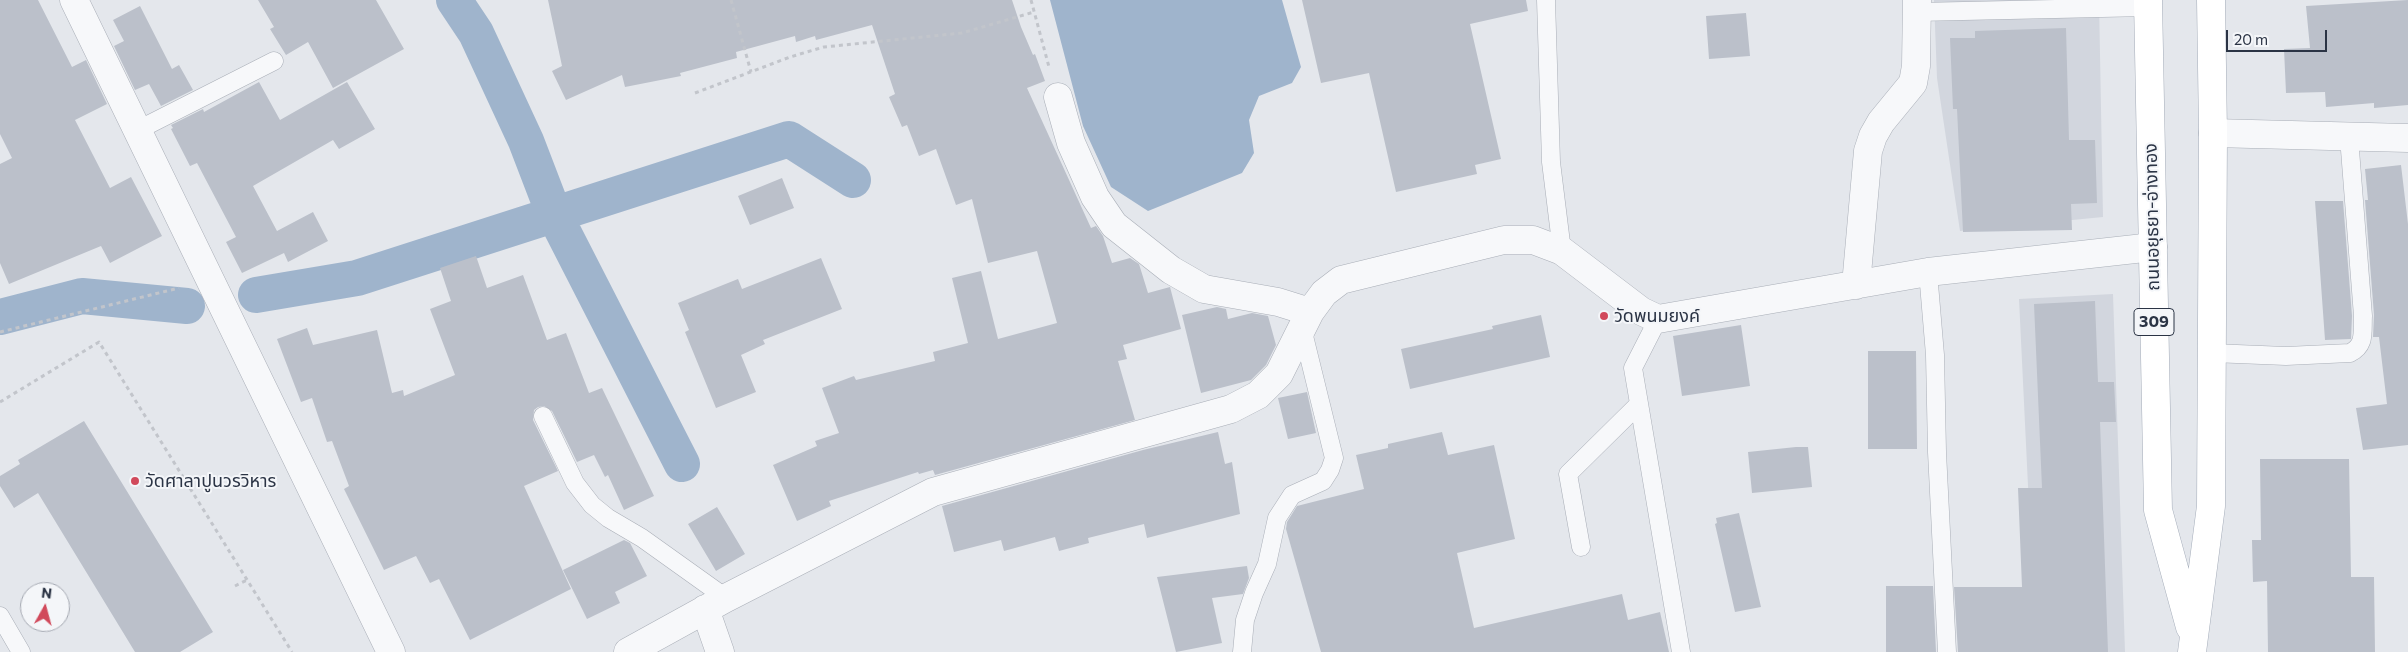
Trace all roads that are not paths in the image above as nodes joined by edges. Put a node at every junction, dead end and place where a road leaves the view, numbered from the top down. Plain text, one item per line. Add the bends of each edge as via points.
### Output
1 (74, 0) edge
2 (1546, 0) edge
3 (2211, 0) edge
4 (2148, 4) edge
5 (1917, 6) edge
6 (274, 61) dead end
7 (1058, 98) road end
8 (138, 130) junction
9 (2213, 133) junction
10 (2349, 137) junction
11 (2408, 138) edge
12 (2153, 247) junction
13 (1562, 251) junction
14 (1928, 272) junction
15 (1856, 285) junction
16 (1658, 319) junction
17 (1306, 320) junction
18 (2212, 353) junction
19 (1639, 404) junction
20 (543, 416) dead end
21 (1581, 547) dead end
22 (715, 603) junction
23 (0, 616) edge
24 (2192, 645) edge
25 (21, 652) edge
26 (391, 652) edge
27 (628, 652) edge
28 (720, 652) edge
29 (1242, 652) edge
30 (1681, 652) edge
31 (1947, 652) edge

1 - 8 street
2 - 13 lane via 1551,162
3 - 9 main road, ถนนอยุธยา-อ่างทอง / 309
4 - 5 lane
4 - 12 main road, ถนนอยุธยา-อ่างทอง / 309
5 - 15 street via 1913,83 1881,122 1868,151
6 - 8 lane
7 - 17 street via 1071,143 1095,197 1114,225 1171,270 1204,289 1278,302
8 - 26 street
9 - 10 street
9 - 18 main road, ถนนอยุธยา-อ่างทอง / 309
10 - 11 street
10 - 18 lane via 2363,316 2362,343 2350,353 2286,356
12 - 14 street
12 - 24 main road, ถนนอยุธยา-อ่างทอง / 309 via 2158,510
13 - 16 street via 1641,311
13 - 17 street via 1533,240 1504,240 1341,280 1324,293
14 - 15 street
14 - 31 lane via 1935,355
15 - 16 street
16 - 19 lane via 1633,368
17 - 22 street via 1279,374 1258,395 1232,409 933,492
17 - 29 lane via 1334,458 1323,481 1292,495 1277,518 1267,564 1245,620
18 - 24 main road, ถนนอยุธยา-อ่างทอง / 309 via 2211,506
19 - 21 lane via 1568,474
19 - 30 lane
20 - 22 lane via 575,482 592,505 642,538
22 - 27 street
22 - 28 street
23 - 25 lane

